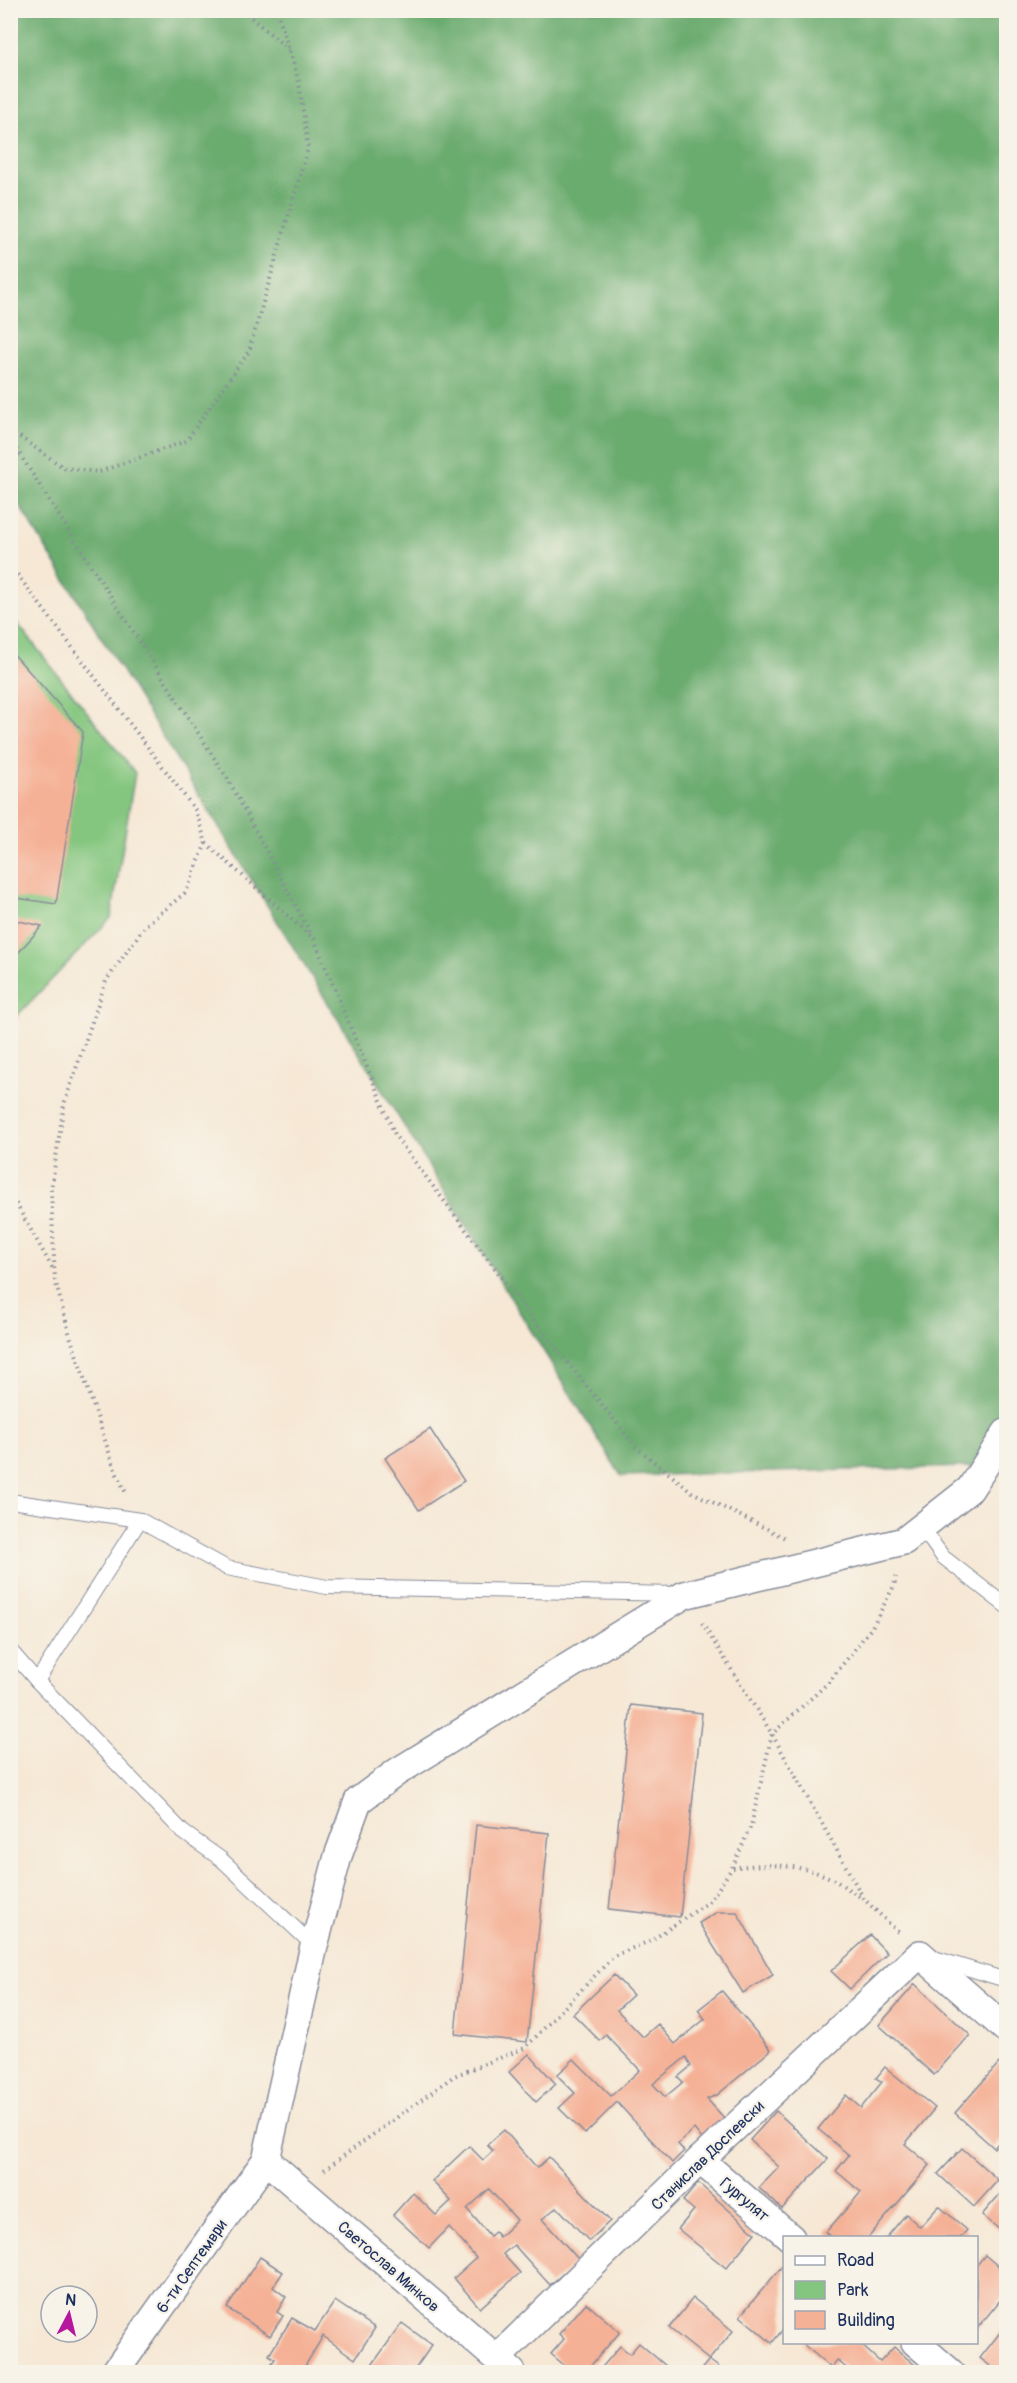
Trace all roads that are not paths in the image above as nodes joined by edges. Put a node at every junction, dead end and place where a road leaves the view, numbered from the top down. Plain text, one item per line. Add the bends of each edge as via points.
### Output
1 (1006, 1432) edge
2 (10, 1501) edge
3 (140, 1520) junction
4 (913, 1534) junction
5 (684, 1594) junction
6 (1006, 1606) edge
7 (10, 1650) edge
8 (38, 1681) junction
9 (314, 1946) junction
10 (920, 1954) junction
11 (1006, 1980) edge
12 (1006, 2029) edge
13 (266, 2160) junction
14 (700, 2160) junction
15 (789, 2236) edge
16 (916, 2344) edge
17 (504, 2365) edge
18 (116, 2373) edge
19 (951, 2373) edge

1 - 4 street via 970,1489
2 - 3 lane
3 - 5 lane via 227,1568 327,1587
3 - 8 lane
4 - 5 street
4 - 6 lane
5 - 9 street via 407,1766 358,1801 338,1856
7 - 8 lane
8 - 9 lane via 183,1832 221,1859
9 - 13 street
10 - 11 lane
10 - 12 street
10 - 14 street, Станислав Доспевски
13 - 17 street, Светослав Минков
13 - 18 street, 6-ти Септември
14 - 15 street, Гургулят
14 - 17 street, Станислав Доспевски
16 - 19 street

